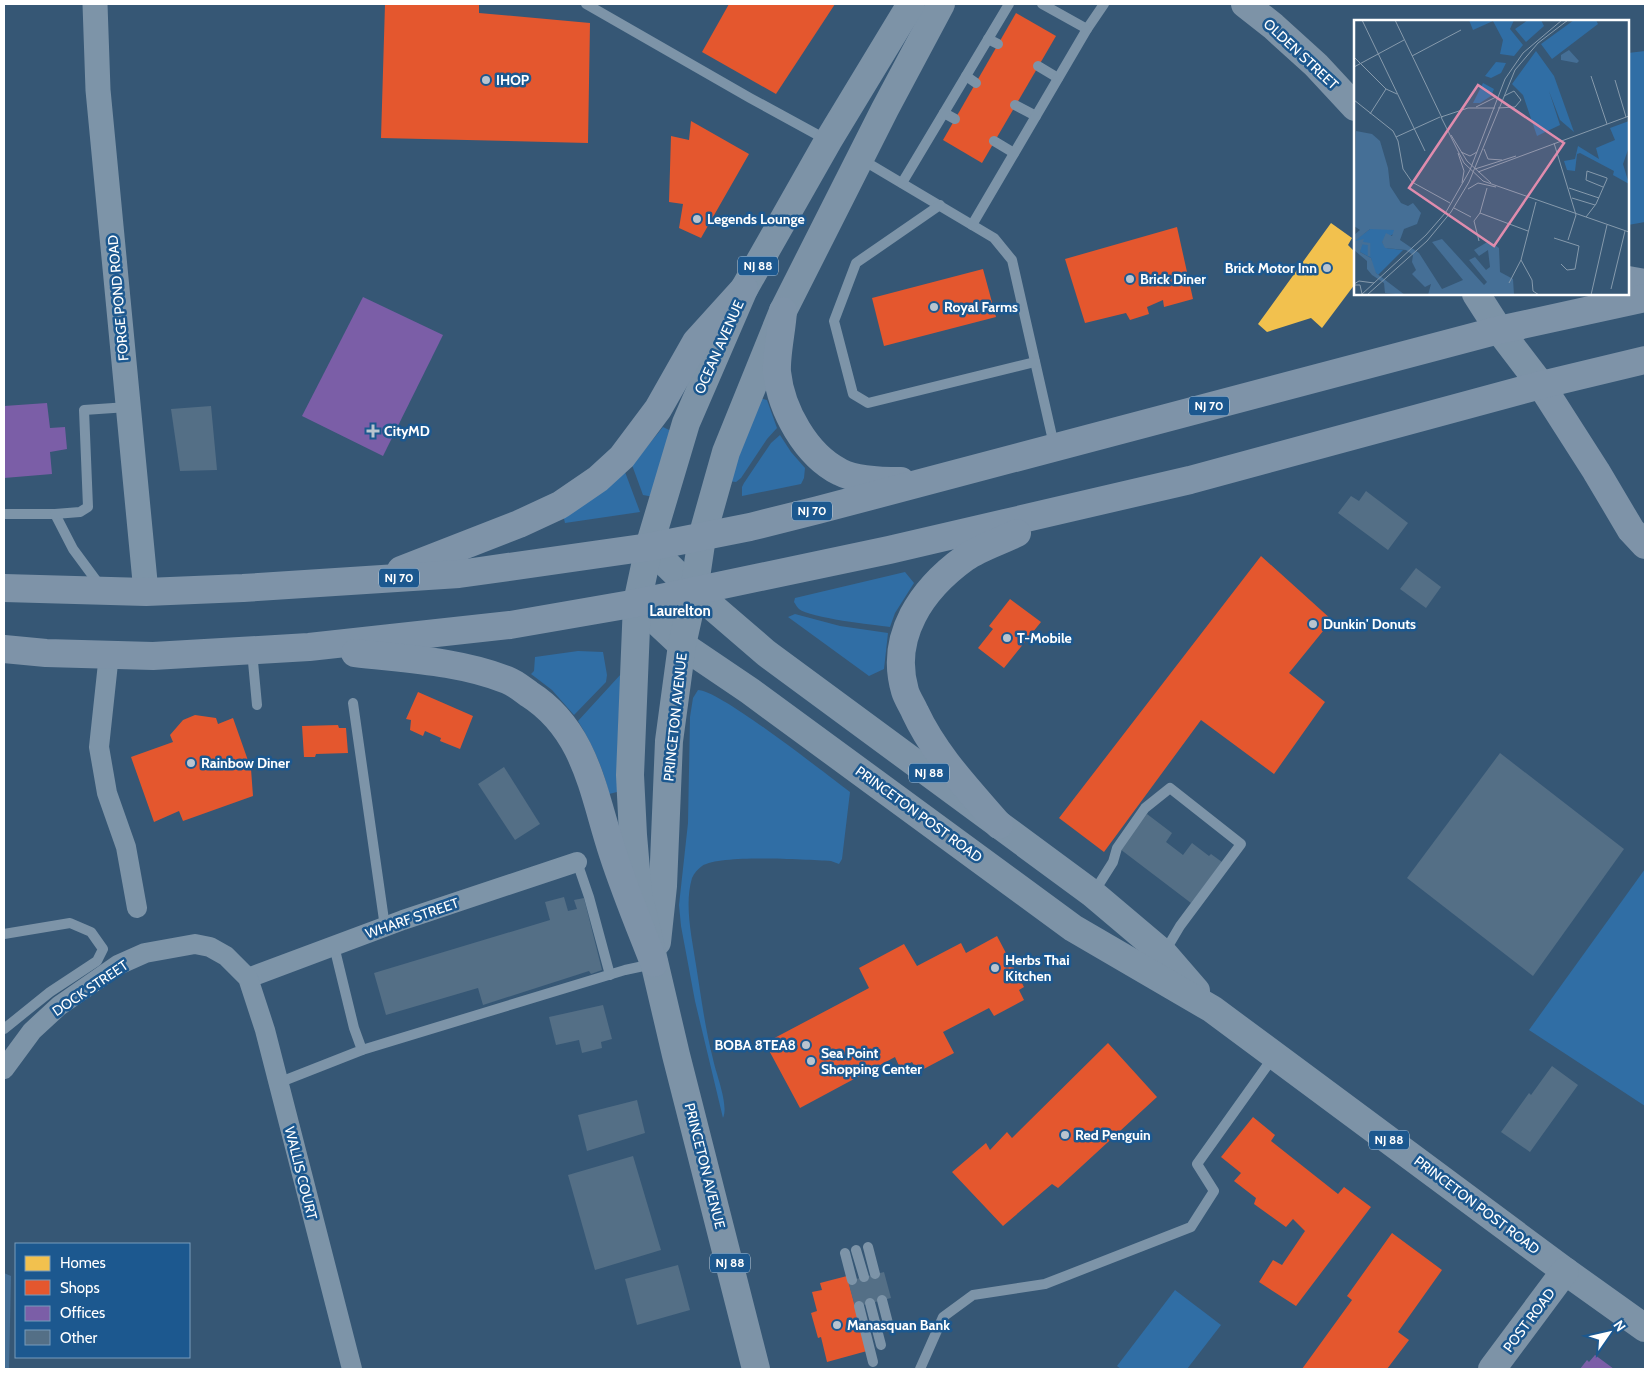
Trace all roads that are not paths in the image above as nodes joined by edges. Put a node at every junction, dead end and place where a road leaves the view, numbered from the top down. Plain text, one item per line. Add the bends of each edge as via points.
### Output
1 (95, 4) edge
2 (586, 4) edge
3 (910, 4) edge
4 (941, 4) edge
5 (1009, 4) edge
6 (1042, 4) edge
7 (1104, 4) edge
8 (1245, 4) edge
9 (1087, 29) junction
10 (988, 39) junction
11 (998, 44) dead end
12 (1038, 66) dead end
13 (966, 76) junction
14 (1058, 78) junction
15 (976, 83) dead end
16 (1015, 105) dead end
17 (1354, 106) edge
18 (944, 113) junction
19 (1036, 116) junction
20 (955, 119) dead end
21 (828, 141) junction
22 (994, 141) dead end
23 (1014, 153) junction
24 (861, 158) junction
25 (902, 183) junction
26 (940, 205) junction
27 (972, 225) junction
28 (1629, 280) edge
29 (1645, 283) edge
30 (744, 289) junction
31 (1477, 295) edge
32 (1645, 298) edge
33 (784, 311) junction
34 (1499, 330) junction
35 (1642, 361) edge
36 (1036, 362) junction
37 (1541, 385) junction
38 (128, 407) junction
39 (1054, 447) junction
40 (920, 482) junction
41 (1086, 506) junction
42 (4, 514) edge
43 (56, 514) junction
44 (702, 537) junction
45 (1645, 545) edge
46 (649, 548) junction
47 (375, 580) junction
48 (4, 588) edge
49 (694, 591) junction
50 (105, 592) junction
51 (146, 592) junction
52 (637, 603) junction
53 (682, 645) junction
54 (309, 647) junction
55 (4, 649) edge
56 (252, 650) junction
57 (109, 654) junction
58 (353, 703) dead end
59 (256, 705) dead end
60 (999, 825) junction
61 (577, 862) joint
62 (1093, 894) junction
63 (137, 908) dead end
64 (385, 927) junction
65 (4, 934) edge
66 (334, 946) junction
67 (1164, 954) junction
68 (654, 963) junction
69 (610, 975) junction
70 (248, 978) junction
71 (1212, 1009) junction
72 (4, 1029) edge
73 (362, 1050) junction
74 (1275, 1055) junction
75 (4, 1070) edge
76 (278, 1083) junction
77 (868, 1247) dead end
78 (856, 1250) dead end
79 (845, 1253) dead end
80 (1565, 1271) junction
81 (875, 1274) dead end
82 (864, 1277) dead end
83 (852, 1280) dead end
84 (882, 1300) dead end
85 (870, 1303) dead end
86 (859, 1306) dead end
87 (889, 1326) dead end
88 (1645, 1328) edge
89 (881, 1345) dead end
90 (873, 1362) dead end
91 (352, 1369) edge
92 (756, 1369) edge
93 (920, 1369) edge
94 (1492, 1369) edge

1 - 38 street, FORGE POND ROAD via 98,90
2 - 21 lane
3 - 21 main road, OCEAN AVENUE / NJ 88
4 - 24 main road
5 - 10 lane
6 - 9 lane
7 - 9 lane
8 - 17 main road, OLDEN STREET via 1316,65
9 - 14 lane
10 - 11 lane
10 - 13 lane
12 - 14 lane
13 - 15 lane
13 - 18 lane
14 - 19 lane
16 - 19 lane
18 - 20 lane
18 - 25 lane
19 - 23 lane
21 - 30 main road, OCEAN AVENUE / NJ 88
22 - 23 lane
23 - 27 lane
24 - 25 lane
24 - 33 main road
25 - 26 lane
26 - 27 lane
26 - 36 lane via 856,263 834,321 853,394 868,403
27 - 36 lane via 994,238 1012,260
28 - 29 highway
30 - 46 main road, OCEAN AVENUE / NJ 88 via 686,423
30 - 47 highway via 696,342 658,409 622,458 598,478 560,505 519,524
31 - 34 main road
32 - 34 highway, NJ 70
33 - 40 highway via 777,371 782,397 806,444 841,473 876,480
33 - 44 main road via 726,452
34 - 37 main road
34 - 39 highway, NJ 70
35 - 37 highway
36 - 39 lane
37 - 41 highway
37 - 45 highway via 1631,530
38 - 43 lane via 84,410 88,507 80,512
38 - 51 street, FORGE POND ROAD
39 - 40 highway, NJ 70
40 - 44 highway, NJ 70
41 - 49 highway
41 - 60 highway via 966,557 932,586 914,611 905,633 901,658 905,691 926,734 960,781
42 - 43 lane
43 - 50 lane via 73,549
44 - 46 highway, NJ 70
44 - 49 main road, PRINCETON AVENUE
46 - 47 highway, NJ 70 via 459,574
46 - 49 main road, PRINCETON POST ROAD
46 - 52 main road, NJ 88
47 - 51 highway, NJ 70
48 - 50 highway, NJ 70
49 - 52 highway
49 - 53 main road, PRINCETON AVENUE
49 - 60 main road, PRINCETON POST ROAD / NJ 88 via 766,653
50 - 51 highway, NJ 70
52 - 53 main road, PRINCETON POST ROAD
52 - 54 highway via 510,625
52 - 68 main road, PRINCETON AVENUE / NJ 88 via 630,775 632,818 638,893
53 - 68 main road, PRINCETON AVENUE via 669,741 663,886
53 - 71 main road, PRINCETON POST ROAD via 1073,928
54 - 56 highway
54 - 68 highway via 472,668 509,680 541,702 566,727 581,753 625,890
55 - 57 highway
56 - 57 highway via 153,656
56 - 59 lane
57 - 63 street via 99,748 107,793 126,846
58 - 64 lane
60 - 62 main road, PRINCETON POST ROAD / NJ 88
61 - 64 street, WHARF STREET
61 - 69 lane
62 - 67 main road, PRINCETON POST ROAD / NJ 88
62 - 67 lane via 1114,862 1117,848 1145,808 1170,788 1241,844 1180,926
64 - 66 street, WHARF STREET
65 - 72 lane via 70,923 91,932 103,949 97,960
66 - 70 street, WHARF STREET
66 - 73 lane
67 - 71 main road, PRINCETON POST ROAD / NJ 88
68 - 69 lane
68 - 92 main road, PRINCETON AVENUE / NJ 88
69 - 73 lane
70 - 75 street, DOCK STREET via 226,956 210,947 195,944 145,953 118,965 59,1006 32,1031
70 - 76 street, WALLIS COURT
71 - 74 main road, PRINCETON POST ROAD / NJ 88
73 - 76 lane
74 - 80 main road, PRINCETON POST ROAD / NJ 88
74 - 93 lane via 1197,1164 1214,1191 1191,1227 1045,1284 973,1295 943,1317
76 - 91 street, WALLIS COURT
77 - 81 lane
78 - 82 lane
79 - 83 lane
80 - 88 main road, PRINCETON POST ROAD / NJ 88
80 - 94 main road, POST ROAD
84 - 87 lane
85 - 89 lane
86 - 90 lane

